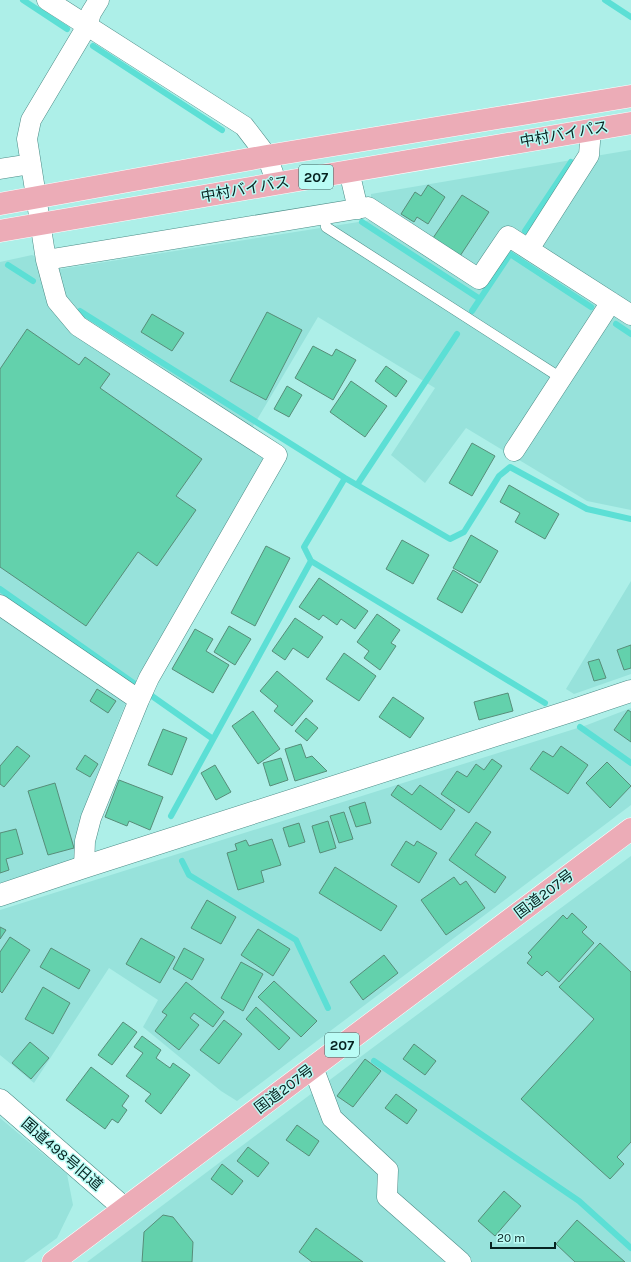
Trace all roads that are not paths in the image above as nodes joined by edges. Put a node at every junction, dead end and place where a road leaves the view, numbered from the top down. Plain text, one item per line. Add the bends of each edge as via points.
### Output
1 (47, 0) edge
2 (99, 0) edge
3 (87, 26) junction
4 (631, 96) edge
5 (631, 122) edge
6 (591, 130) junction
7 (267, 156) junction
8 (30, 164) junction
9 (0, 169) edge
10 (349, 171) junction
11 (277, 184) junction
12 (37, 197) junction
13 (0, 204) edge
14 (358, 209) junction
15 (324, 214) junction
16 (41, 225) junction
17 (0, 231) edge
18 (529, 249) junction
19 (46, 260) junction
20 (611, 302) junction
21 (631, 315) edge
22 (561, 378) junction
23 (514, 451) dead end
24 (0, 605) edge
25 (631, 691) edge
26 (139, 700) junction
27 (631, 829) edge
28 (84, 867) junction
29 (0, 895) edge
30 (313, 1067) junction
31 (0, 1100) edge
32 (124, 1208) junction
33 (53, 1262) edge
34 (461, 1262) edge

1 - 3 street
2 - 3 street
3 - 7 street via 244,126
3 - 8 street via 31,120 28,139
4 - 7 highway, 中村バイパス / 207
5 - 6 highway, 中村バイパス / 207
6 - 10 highway, 中村バイパス / 207
6 - 18 street via 589,155
7 - 11 street
7 - 12 highway, 中村バイパス / 207
8 - 9 street
8 - 12 street
10 - 11 highway, 中村バイパス / 207
10 - 14 street
11 - 16 highway, 中村バイパス / 207
12 - 13 highway, 中村バイパス / 207
12 - 16 street
14 - 15 street
14 - 18 street via 368,207 479,279 508,236
15 - 19 street
15 - 22 lane via 326,227
16 - 17 highway, 中村バイパス / 207
16 - 19 street
18 - 20 street
19 - 26 street via 57,301 78,326 277,455 149,678
20 - 21 street
20 - 22 street
22 - 23 street
24 - 26 street
25 - 28 street
26 - 28 street via 91,818 85,841
27 - 30 highway, 国道207号 / 207
28 - 29 street
30 - 32 highway, 国道207号 / 207
30 - 34 street via 332,1118 388,1170 387,1197
31 - 32 street, 国道498号旧道
32 - 33 highway, 国道207号 / 207

